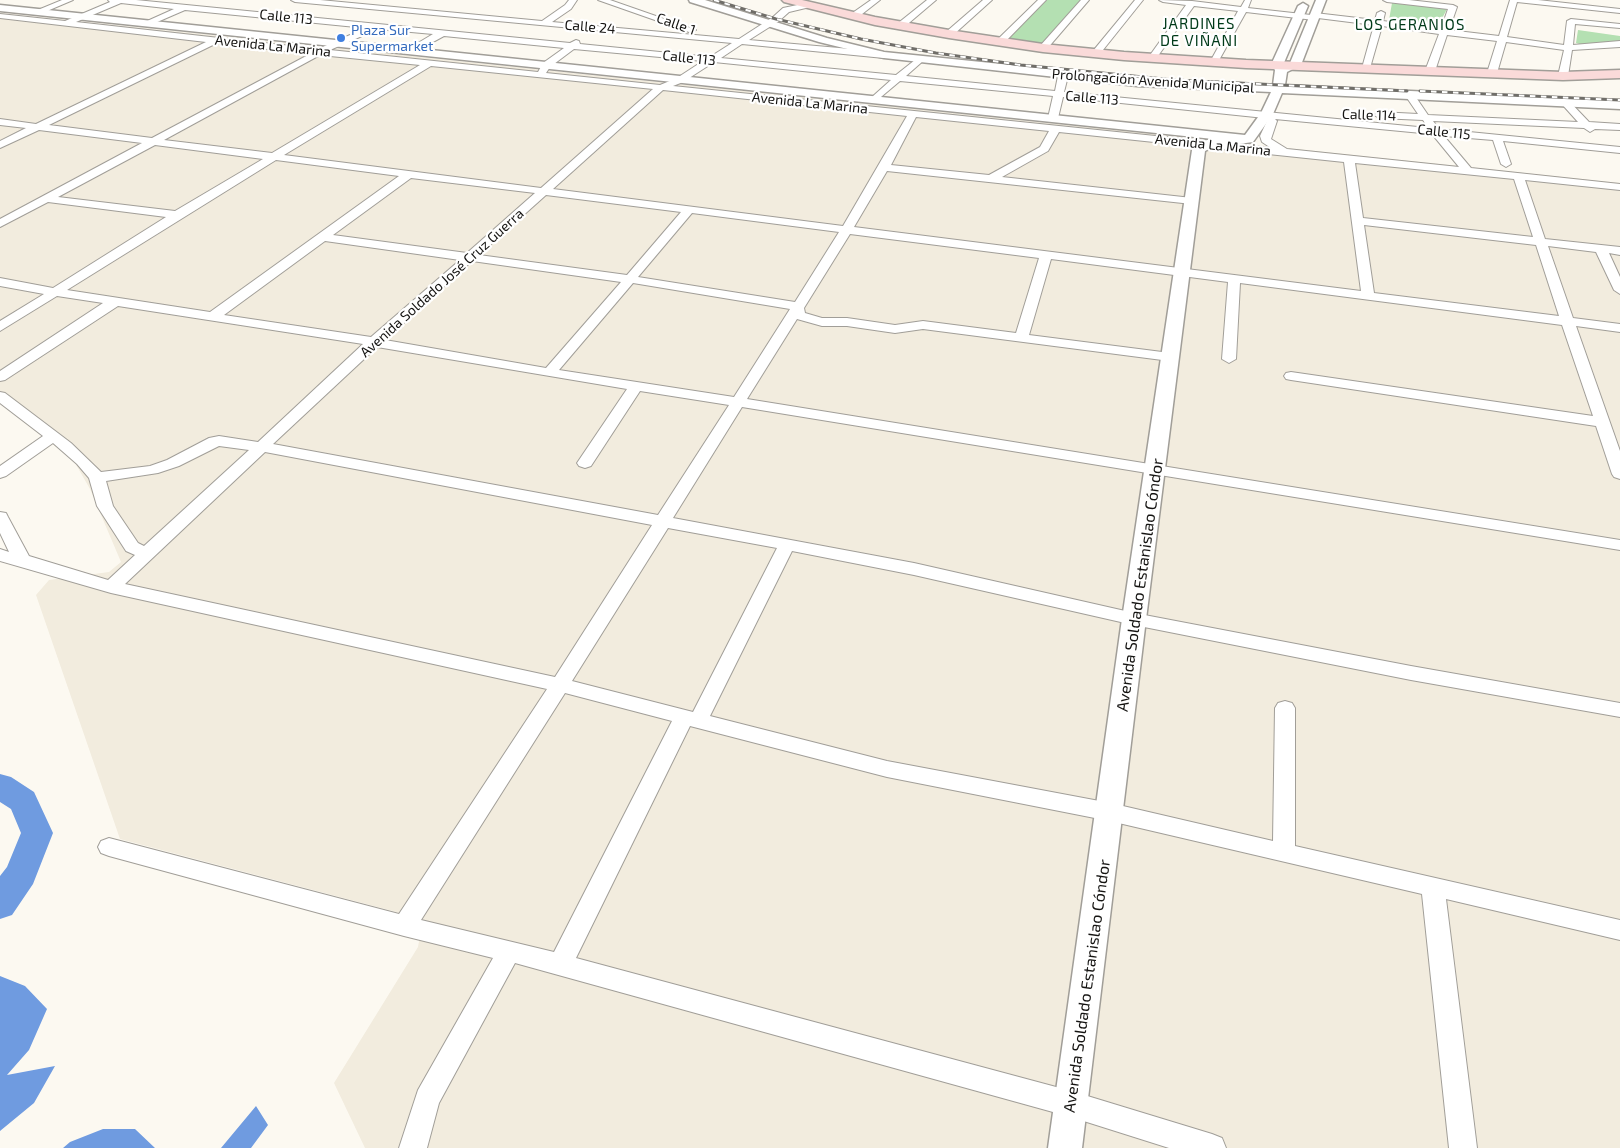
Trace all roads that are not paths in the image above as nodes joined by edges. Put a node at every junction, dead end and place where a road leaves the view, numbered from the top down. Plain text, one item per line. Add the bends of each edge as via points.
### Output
1 (68, 0) edge
2 (118, 0) edge
3 (201, 0) edge
4 (295, 0) edge
5 (573, 0) edge
6 (602, 0) edge
7 (694, 0) edge
8 (876, 0) edge
9 (932, 0) edge
10 (988, 0) edge
11 (1042, 0) edge
12 (1085, 0) edge
13 (1139, 0) edge
14 (1163, 0) edge
15 (1249, 0) edge
16 (1305, 0) edge
17 (1321, 0) edge
18 (1386, 0) edge
19 (1515, 0) edge
20 (1612, 0) edge
21 (800, 2) edge
22 (1417, 2) edge
23 (434, 3) dead end
24 (1192, 3) junction
25 (185, 7) junction
26 (0, 8) edge
27 (1244, 10) junction
28 (1611, 10) junction
29 (410, 11) junction
30 (1620, 11) edge
31 (37, 12) junction
32 (0, 16) edge
33 (82, 16) junction
34 (471, 16) junction
35 (854, 16) junction
36 (1298, 16) junction
37 (1315, 16) junction
38 (19, 19) junction
39 (66, 23) junction
40 (544, 23) junction
41 (1378, 23) junction
42 (148, 24) junction
43 (769, 24) junction
44 (1606, 25) junction
45 (0, 26) edge
46 (900, 26) junction
47 (1620, 26) edge
48 (376, 27) junction
49 (597, 28) junction
50 (1444, 32) junction
51 (441, 34) junction
52 (949, 34) junction
53 (1502, 39) junction
54 (217, 40) junction
55 (721, 40) junction
56 (740, 42) junction
57 (1000, 42) junction
58 (340, 44) junction
59 (1620, 44) edge
60 (572, 46) junction
61 (1043, 48) junction
62 (1569, 48) junction
63 (411, 51) junction
64 (320, 52) junction
65 (1096, 53) junction
66 (884, 55) junction
67 (1152, 58) junction
68 (920, 59) junction
69 (711, 60) junction
70 (1214, 62) junction
71 (430, 63) junction
72 (1295, 65) junction
73 (1279, 67) junction
74 (1366, 68) junction
75 (544, 70) junction
76 (1430, 71) junction
77 (1492, 73) junction
78 (1620, 74) edge
79 (1063, 76) junction
80 (1563, 76) junction
81 (898, 79) junction
82 (680, 80) junction
83 (660, 88) junction
84 (1278, 89) junction
85 (1059, 95) junction
86 (1410, 95) junction
87 (875, 99) junction
88 (1565, 102) junction
89 (1620, 105) edge
90 (913, 113) junction
91 (1268, 113) junction
92 (1424, 116) junction
93 (0, 122) edge
94 (1054, 123) junction
95 (1586, 124) junction
96 (39, 126) junction
97 (1620, 127) edge
98 (1435, 131) junction
99 (1248, 138) junction
100 (1497, 138) junction
101 (154, 140) junction
102 (1266, 140) junction
103 (1207, 144) junction
104 (0, 145) edge
105 (1608, 148) junction
106 (1620, 150) edge
107 (1284, 152) junction
108 (1350, 154) junction
109 (275, 155) junction
110 (1438, 156) dead end
111 (1457, 158) junction
112 (1476, 160) dead end
113 (884, 167) junction
114 (1509, 167) junction
115 (1468, 171) junction
116 (409, 174) junction
117 (990, 179) junction
118 (1620, 187) edge
119 (546, 190) junction
120 (48, 199) junction
121 (1192, 201) junction
122 (690, 209) junction
123 (177, 215) junction
124 (1358, 221) junction
125 (0, 224) edge
126 (847, 229) junction
127 (322, 237) junction
128 (1540, 241) junction
129 (1600, 248) junction
130 (1620, 251) edge
131 (1046, 254) junction
132 (468, 258) junction
133 (1182, 273) junction
134 (629, 279) junction
135 (1234, 280) junction
136 (0, 282) edge
137 (1620, 290) edge
138 (55, 292) junction
139 (1368, 296) junction
140 (116, 301) junction
141 (797, 306) junction
142 (214, 316) junction
143 (1569, 323) junction
144 (0, 327) edge
145 (1620, 328) edge
146 (1022, 337) junction
147 (374, 342) junction
148 (1170, 357) junction
149 (1229, 360) dead end
150 (549, 373) junction
151 (1291, 376) dead end
152 (0, 377) edge
153 (636, 386) junction
154 (0, 396) edge
155 (738, 402) junction
156 (1602, 422) junction
157 (52, 437) junction
158 (262, 447) junction
159 (585, 463) dead end
160 (1155, 471) junction
161 (0, 473) edge
162 (1620, 474) edge
163 (97, 477) junction
164 (0, 517) edge
165 (664, 521) junction
166 (787, 545) junction
167 (1620, 545) edge
168 (146, 554) junction
169 (0, 555) edge
170 (22, 560) junction
171 (111, 587) junction
172 (1134, 619) junction
173 (560, 685) junction
174 (1285, 708) dead end
175 (1620, 710) edge
176 (692, 718) junction
177 (1110, 812) junction
178 (109, 847) dead end
179 (1284, 853) junction
180 (1433, 888) junction
181 (404, 926) junction
182 (1620, 930) edge
183 (509, 951) junction
184 (560, 965) junction
185 (1071, 1104) junction
186 (413, 1148) edge
187 (1065, 1148) edge
188 (1212, 1148) edge
189 (1463, 1148) edge

1 - 31 street
2 - 25 street, Calle 113
2 - 33 street
3 - 25 street
4 - 29 street, Calle 24
5 - 40 street
6 - 55 street, Calle 1
7 - 43 street, Prolongación Avenida Municipal
8 - 35 street
9 - 46 street
10 - 52 street
11 - 57 street
12 - 61 street
13 - 65 street
14 - 24 street
15 - 27 street
16 - 36 street
17 - 37 street
18 - 22 street
18 - 41 street
19 - 28 street
19 - 53 street
20 - 28 street
21 - 35 main road, Prolongación Avenida Municipal
21 - 43 street, Avenida Soldado José Cruz Guerra
22 - 50 street via 1453,7
23 - 29 street
24 - 27 street
24 - 67 street
25 - 42 street
25 - 48 street, Calle 113
26 - 31 street, Avenida La Marina
27 - 36 street
27 - 70 street
28 - 30 street
28 - 44 street
29 - 34 street, Calle 24
29 - 48 street
31 - 33 street, Avenida La Marina
32 - 38 street, Avenida La Marina
33 - 39 street
33 - 42 street, Avenida La Marina
34 - 40 street, Calle 24
34 - 51 street
35 - 46 main road, Prolongación Avenida Municipal
36 - 37 street
36 - 73 street
37 - 41 street
37 - 72 street
38 - 39 street, Avenida La Marina
38 - 45 street
39 - 54 street, Avenida La Marina
40 - 49 street, Calle 24
41 - 50 street
41 - 74 street
42 - 58 street, Avenida La Marina
43 - 56 street, Avenida Soldado José Cruz Guerra
43 - 66 street, Prolongación Avenida Municipal
44 - 47 street
44 - 62 street via 1572,20
46 - 52 main road, Prolongación Avenida Municipal
48 - 51 street, Calle 113
48 - 58 street
49 - 55 street, Calle 24
49 - 60 street
50 - 53 street
50 - 76 street
51 - 60 street, Calle 113
51 - 63 street
52 - 57 main road, Prolongación Avenida Municipal
53 - 62 street
53 - 77 street
54 - 64 street, Avenida La Marina
54 - 96 street
55 - 56 street, Calle 24
56 - 66 street, Calle 24
56 - 69 street, Avenida Soldado José Cruz Guerra
57 - 61 main road, Prolongación Avenida Municipal
58 - 63 street, Avenida La Marina
58 - 64 street
59 - 62 street
60 - 69 street, Calle 113
60 - 75 street
61 - 65 main road, Prolongación Avenida Municipal
62 - 80 street
63 - 75 street, Avenida La Marina
64 - 71 street, Avenida La Marina
64 - 101 street
65 - 67 main road, Prolongación Avenida Municipal
66 - 68 street, Prolongación Avenida Municipal
67 - 70 main road, Prolongación Avenida Municipal
68 - 79 street, Prolongación Avenida Municipal
68 - 81 street
69 - 81 street, Calle 113
69 - 82 street, Avenida Soldado José Cruz Guerra
70 - 73 main road, Prolongación Avenida Municipal
71 - 75 street, Avenida La Marina
71 - 109 street
72 - 73 main road, Prolongación Avenida Municipal
72 - 74 main road, Prolongación Avenida Municipal
73 - 84 street
74 - 76 main road, Prolongación Avenida Municipal
75 - 82 street, Avenida La Marina
75 - 83 street, Avenida La Marina
76 - 77 main road, Prolongación Avenida Municipal
77 - 80 main road, Prolongación Avenida Municipal
78 - 80 main road, Prolongación Avenida Municipal
79 - 84 street, Prolongación Avenida Municipal
79 - 85 street
81 - 85 street, Calle 113
81 - 87 street
82 - 83 street, Avenida Soldado José Cruz Guerra
82 - 87 street, Avenida La Marina
83 - 90 street, Avenida La Marina
83 - 119 street, Avenida Soldado José Cruz Guerra
84 - 86 street, Prolongación Avenida Municipal
84 - 91 street
85 - 91 street, Calle 113
85 - 94 street
86 - 88 street, Prolongación Avenida Municipal
86 - 92 street
87 - 94 street, Avenida La Marina
88 - 89 street, Prolongación Avenida Municipal
88 - 95 street
90 - 94 street, Avenida La Marina
90 - 113 street
91 - 92 street, Calle 114
91 - 98 street, Calle 115
91 - 99 street
91 - 102 street via 1272,121
92 - 95 street, Calle 114
92 - 98 street
93 - 96 street
94 - 99 street, Avenida La Marina
94 - 103 street, Avenida La Marina
94 - 117 street via 1044,149
95 - 97 street, Calle 114
95 - 105 street
96 - 101 street
96 - 104 street
98 - 100 street, Calle 115
98 - 111 street
99 - 102 street, Avenida La Marina
99 - 103 street
100 - 105 street, Calle 115
100 - 114 street
101 - 109 street
101 - 120 street
102 - 107 street
102 - 108 street, Avenida La Marina
103 - 107 street, Avenida La Marina
103 - 121 street, Avenida Soldado Estanislao Cóndor via 1199,150
105 - 106 street, Calle 115
107 - 108 street, Avenida La Marina
108 - 115 street, Avenida La Marina
108 - 124 street
109 - 116 street
109 - 123 street
110 - 111 street
111 - 112 street
111 - 115 street
113 - 117 street
113 - 126 street
114 - 115 street, Avenida La Marina
114 - 118 street, Avenida La Marina
114 - 128 street
116 - 119 street
116 - 127 street
117 - 121 street
119 - 122 street
119 - 132 street, Avenida Soldado José Cruz Guerra
120 - 123 street
120 - 125 street
121 - 133 street, Avenida Soldado Estanislao Cóndor
122 - 126 street
122 - 134 street
123 - 138 street
124 - 128 street
124 - 139 street
126 - 131 street
126 - 141 street
127 - 132 street
127 - 142 street
128 - 129 street
128 - 143 street
129 - 130 street
129 - 137 street
131 - 133 street
131 - 146 street
132 - 134 street
132 - 147 street, Avenida Soldado José Cruz Guerra
133 - 135 street
133 - 148 street, Avenida Soldado Estanislao Cóndor
134 - 141 street
134 - 150 street
135 - 139 street
135 - 149 street
136 - 138 street
138 - 140 street
138 - 144 street
139 - 143 street
140 - 142 street
140 - 152 street
141 - 146 street via 799,315 806,320 895,329 923,326
141 - 155 street
142 - 147 street
143 - 145 street
143 - 156 street
146 - 148 street
147 - 150 street
147 - 158 street, Avenida Soldado José Cruz Guerra
148 - 160 street, Avenida Soldado Estanislao Cóndor
150 - 153 street
151 - 156 street
153 - 155 street
153 - 159 street
154 - 157 street
155 - 160 street
155 - 165 street
156 - 162 street
157 - 161 street
157 - 163 street via 66,446
158 - 163 street via 219,441 152,470
158 - 165 street
158 - 168 street, Avenida Soldado José Cruz Guerra
160 - 167 street
160 - 172 street, Avenida Soldado Estanislao Cóndor
163 - 168 street via 105,506 132,547
164 - 170 street
165 - 166 street
165 - 173 street
166 - 172 street via 914,569
166 - 176 street
168 - 171 street, Avenida Soldado José Cruz Guerra
169 - 170 street
170 - 171 street
171 - 173 street
172 - 175 street
172 - 177 street, Avenida Soldado Estanislao Cóndor
173 - 176 street
173 - 181 street
174 - 179 street
176 - 177 street via 888,769
176 - 184 street
177 - 179 street
177 - 185 street, Avenida Soldado Estanislao Cóndor
178 - 181 street
179 - 180 street
180 - 182 street
180 - 189 street
181 - 183 street
183 - 184 street
183 - 186 street via 427,1099
184 - 185 street
185 - 187 street, Avenida Soldado Estanislao Cóndor
185 - 188 street

